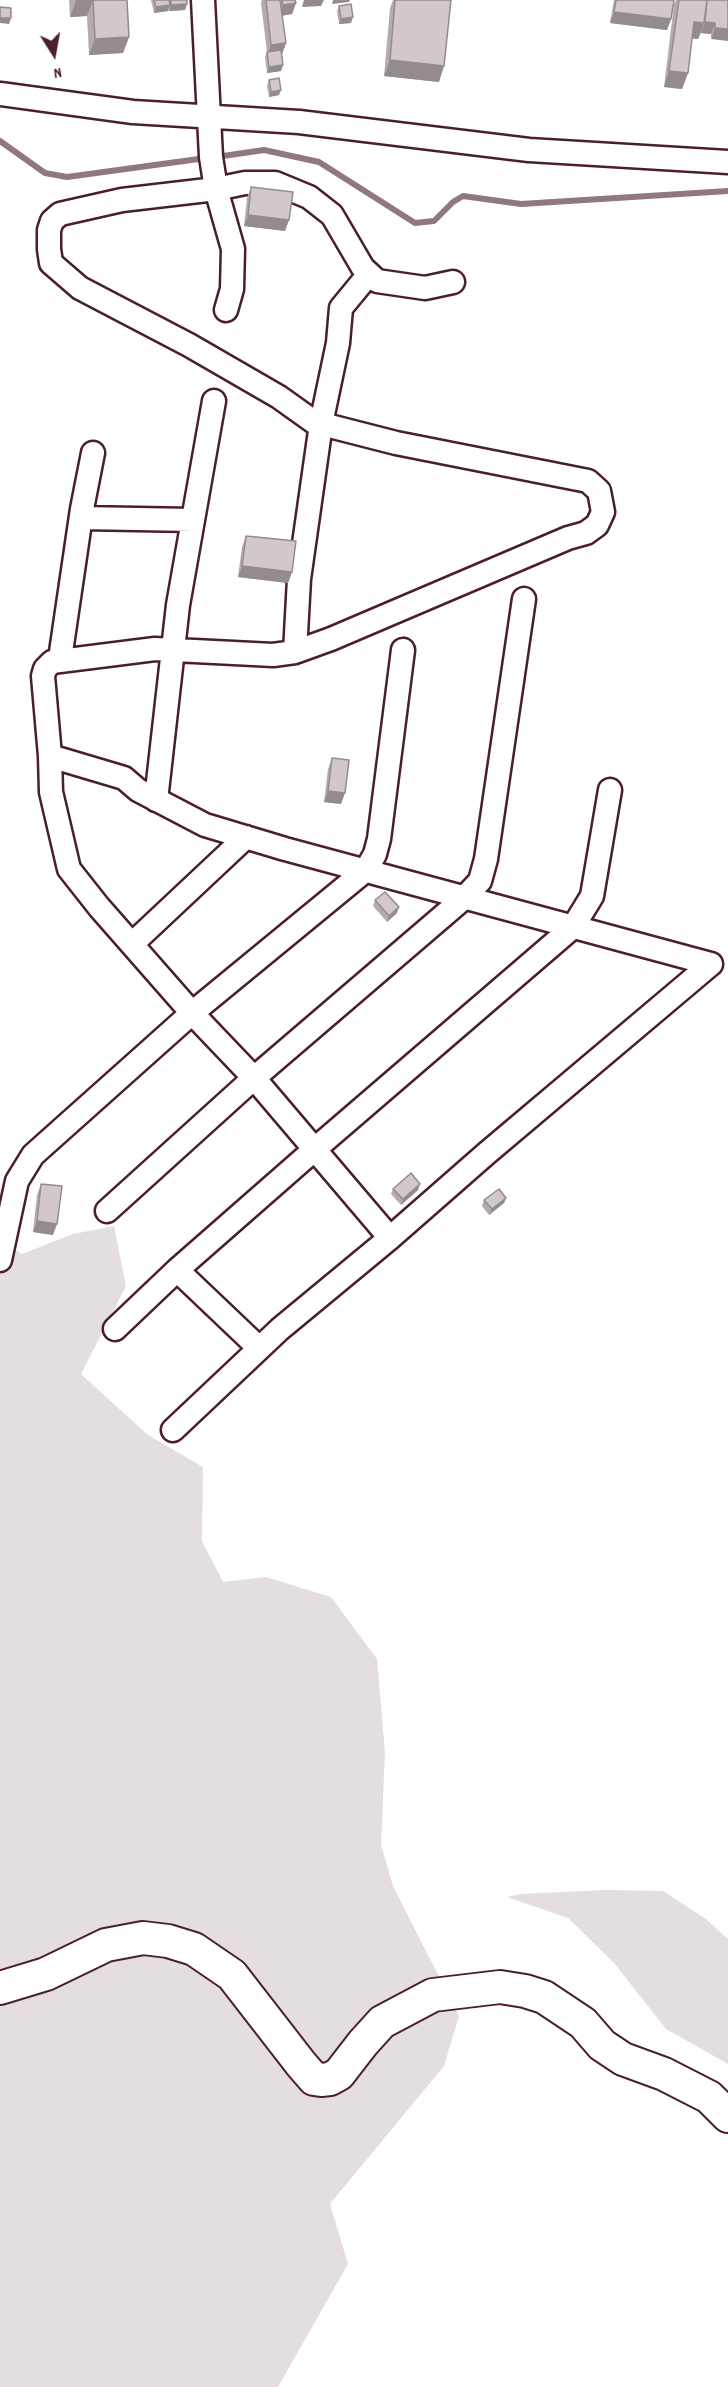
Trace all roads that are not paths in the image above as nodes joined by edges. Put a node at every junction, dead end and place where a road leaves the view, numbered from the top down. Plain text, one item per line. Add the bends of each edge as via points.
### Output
1 (203, 0) edge
2 (0, 94) edge
3 (210, 117) junction
4 (728, 162) edge
5 (216, 189) junction
6 (369, 274) junction
7 (453, 282) dead end
8 (226, 310) dead end
9 (214, 401) dead end
10 (321, 424) junction
11 (93, 453) dead end
12 (81, 518) junction
13 (194, 520) junction
14 (524, 599) dead end
15 (173, 650) junction
16 (403, 650) dead end
17 (295, 652) junction
18 (60, 659) junction
19 (50, 756) junction
20 (610, 790) dead end
21 (156, 800) junction
22 (246, 837) junction
23 (366, 870) junction
24 (464, 898) junction
25 (573, 927) junction
26 (132, 944) junction
27 (192, 1013) junction
28 (254, 1078) junction
29 (315, 1149) junction
30 (107, 1211) dead end
31 (390, 1238) junction
32 (0, 1260) edge
33 (177, 1270) junction
34 (115, 1329) dead end
35 (259, 1348) junction
36 (173, 1430) dead end
37 (0, 1988) edge
38 (728, 2116) edge

1 - 3 street
2 - 3 street via 133,112
3 - 4 street via 299,122 529,150
3 - 5 street
5 - 6 street via 245,183 275,183 309,197 332,215
5 - 8 street via 233,249 232,289
5 - 10 street via 123,200 60,214 49,230 51,263 80,288 189,345
6 - 7 street via 377,281 400,286 425,288
6 - 10 street via 341,308
9 - 13 street
10 - 17 street via 299,579
10 - 17 street via 588,481 599,490 603,512 597,525 586,533
11 - 12 street
12 - 13 street
12 - 18 street
13 - 15 street
14 - 24 street via 486,859 480,881
15 - 17 street via 273,655
15 - 18 street
15 - 21 street
16 - 23 street via 379,840
18 - 19 street via 52,662 43,676
19 - 21 street via 124,778
19 - 26 street via 51,792 69,869
20 - 25 street via 592,896
21 - 22 street via 205,825
22 - 23 street
22 - 26 street
23 - 24 street
23 - 27 street
24 - 25 street
24 - 28 street
25 - 29 street
25 - 31 street via 711,964
26 - 27 street
27 - 28 street
27 - 32 street via 33,1155 17,1181
28 - 29 street
28 - 30 street
29 - 31 street
29 - 33 street
31 - 35 street
33 - 34 street
33 - 35 street
35 - 36 street
37 - 38 street via 46,1974 106,1945 142,1938 168,1941 194,1949 232,1975 301,2064 314,2079 321,2080 339,2074 382,2022 433,1995 500,1987 525,1991 544,1997 583,2023 602,2045 623,2059 709,2097

